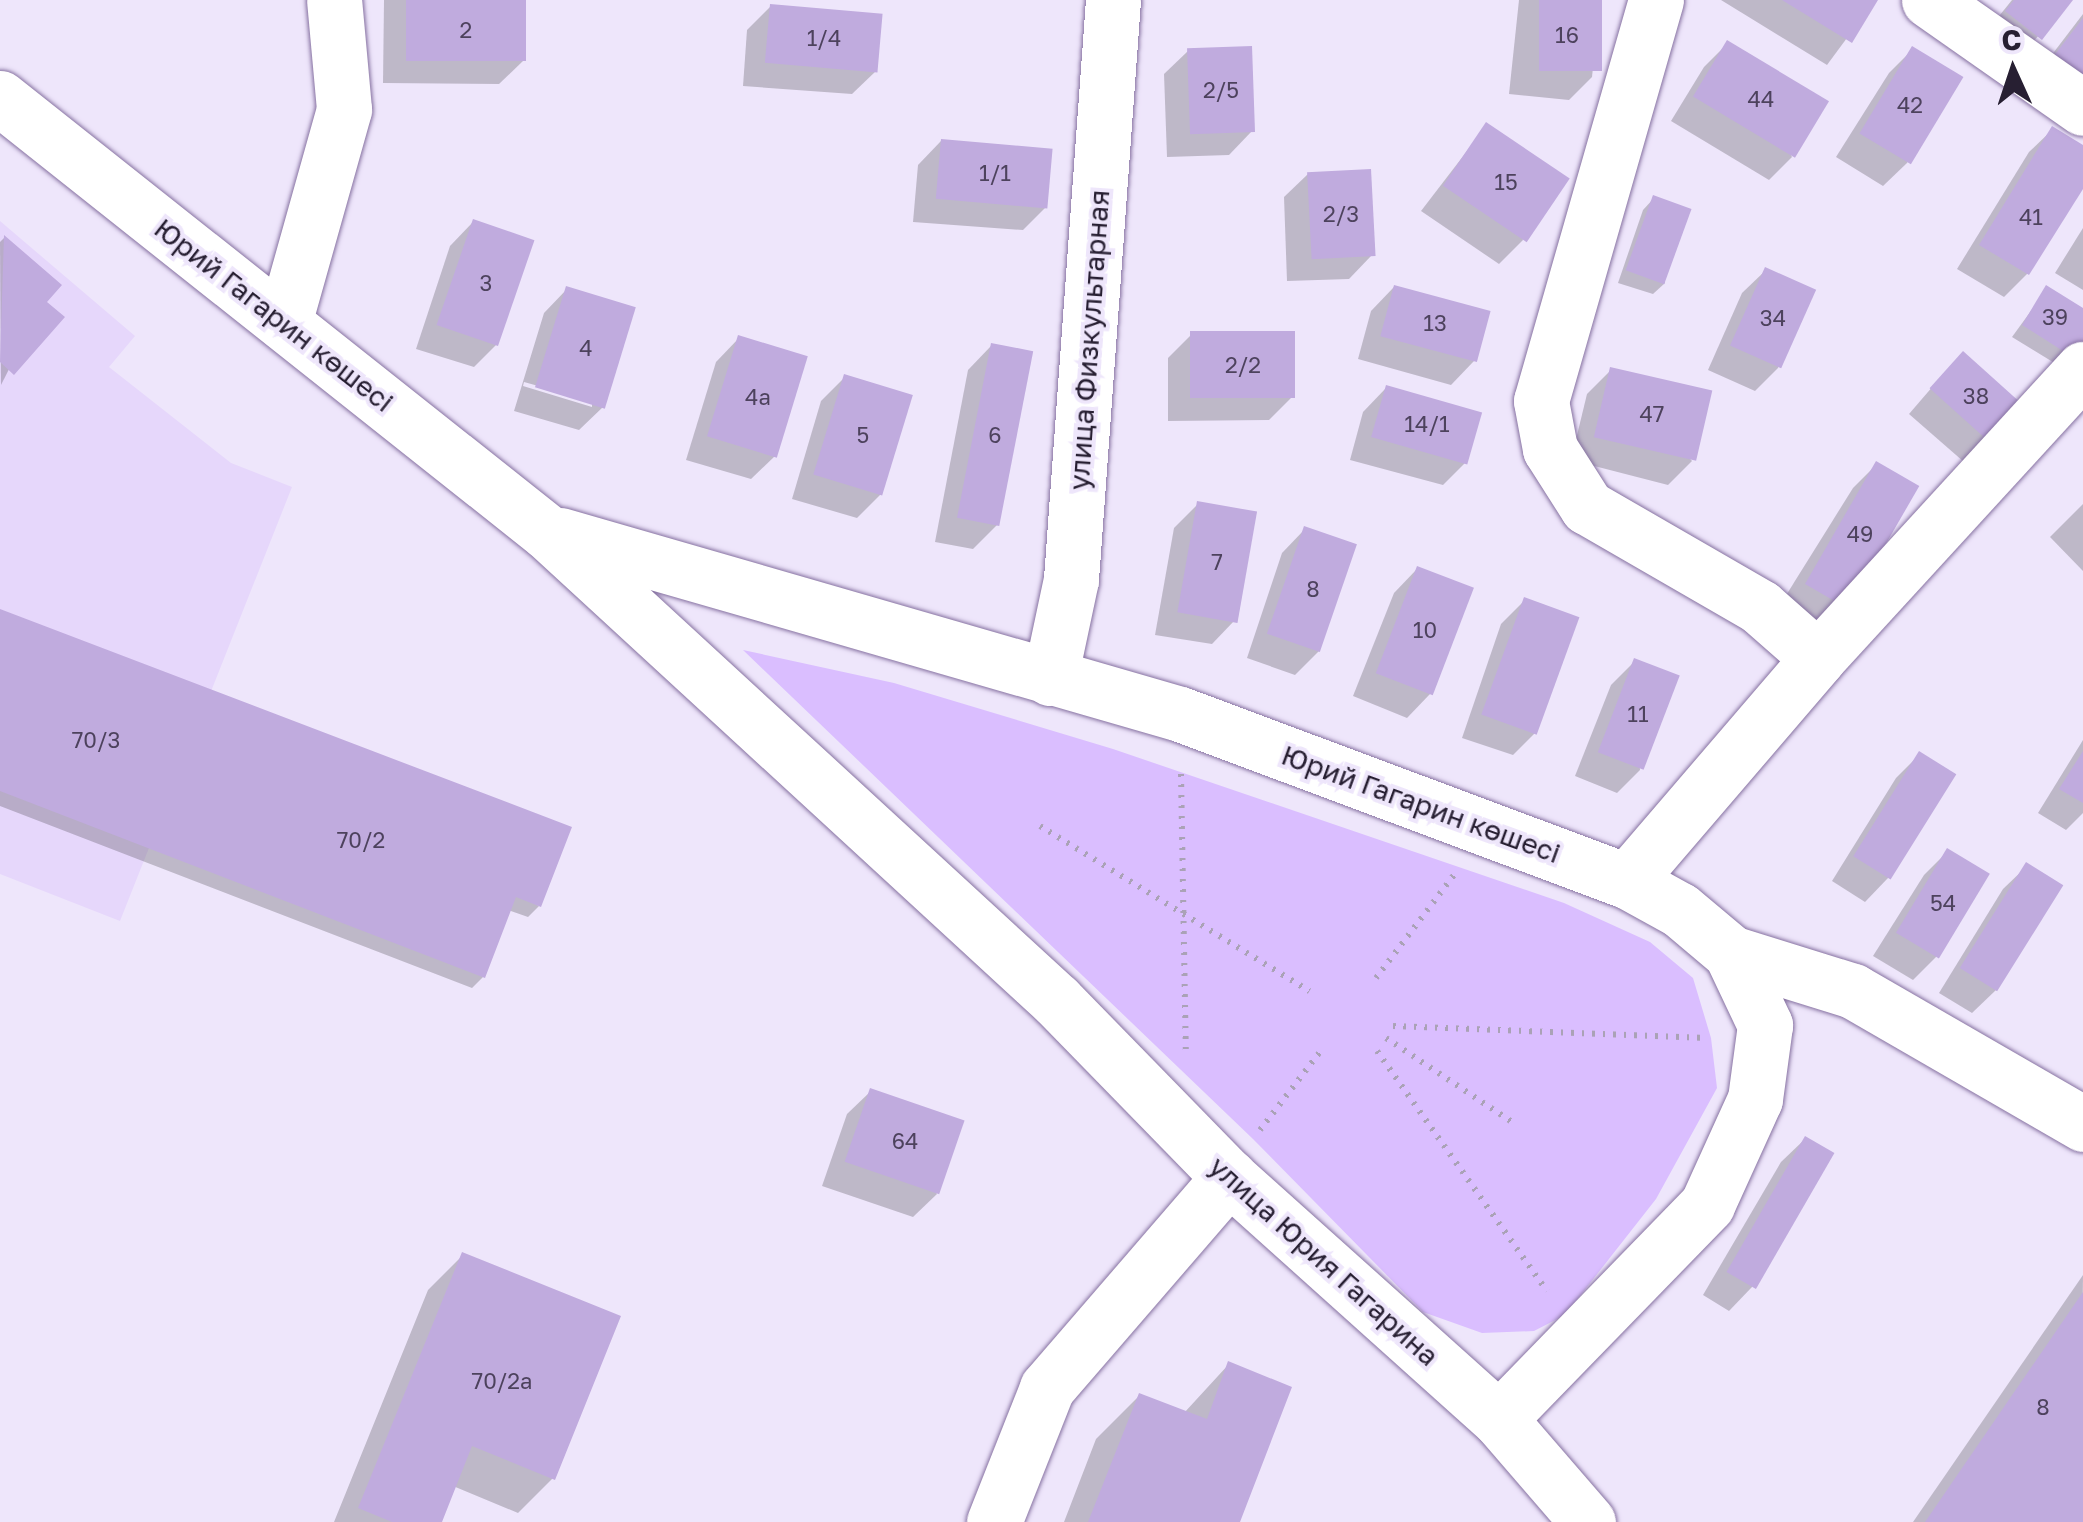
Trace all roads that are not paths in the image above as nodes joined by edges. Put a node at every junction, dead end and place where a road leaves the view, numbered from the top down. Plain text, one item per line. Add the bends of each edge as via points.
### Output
1 (334, 0) edge
2 (1114, 0) edge
3 (1656, 0) edge
4 (1928, 0) edge
5 (0, 98) edge
6 (2083, 108) edge
7 (284, 323) junction
8 (2083, 368) edge
9 (548, 532) junction
10 (1818, 658) junction
11 (1050, 678) junction
12 (1628, 880) junction
13 (1731, 954) junction
14 (1058, 1001) joint
15 (2083, 1124) edge
16 (1241, 1158) junction
17 (1500, 1419) junction
18 (994, 1522) edge
19 (1588, 1522) edge

1 - 7 street via 344,109
2 - 11 street, улица Физкультарная via 1071,579
3 - 10 street via 1541,401 1550,449 1587,507 1760,607
4 - 6 street
5 - 7 street, Юрий Гагарин көшесі
7 - 9 street, Юрий Гагарин көшесі
8 - 10 street
9 - 11 street, Юрий Гагарин көшесі
9 - 14 street, Юрий Гагарин көшесі
10 - 12 street
11 - 12 street, Юрий Гагарин көшесі via 1180,714
12 - 13 street, Юрий Гагарин көшесі via 1680,910
13 - 15 street via 1853,991
13 - 17 street, Юрий Гагарин көшесі via 1764,1026 1754,1099 1707,1206
14 - 16 street, улица Юрия Гагарина via 1188,1138
16 - 17 street, улица Юрия Гагарина
16 - 18 street via 1047,1388
17 - 19 street, улица Юрия Гагарина

